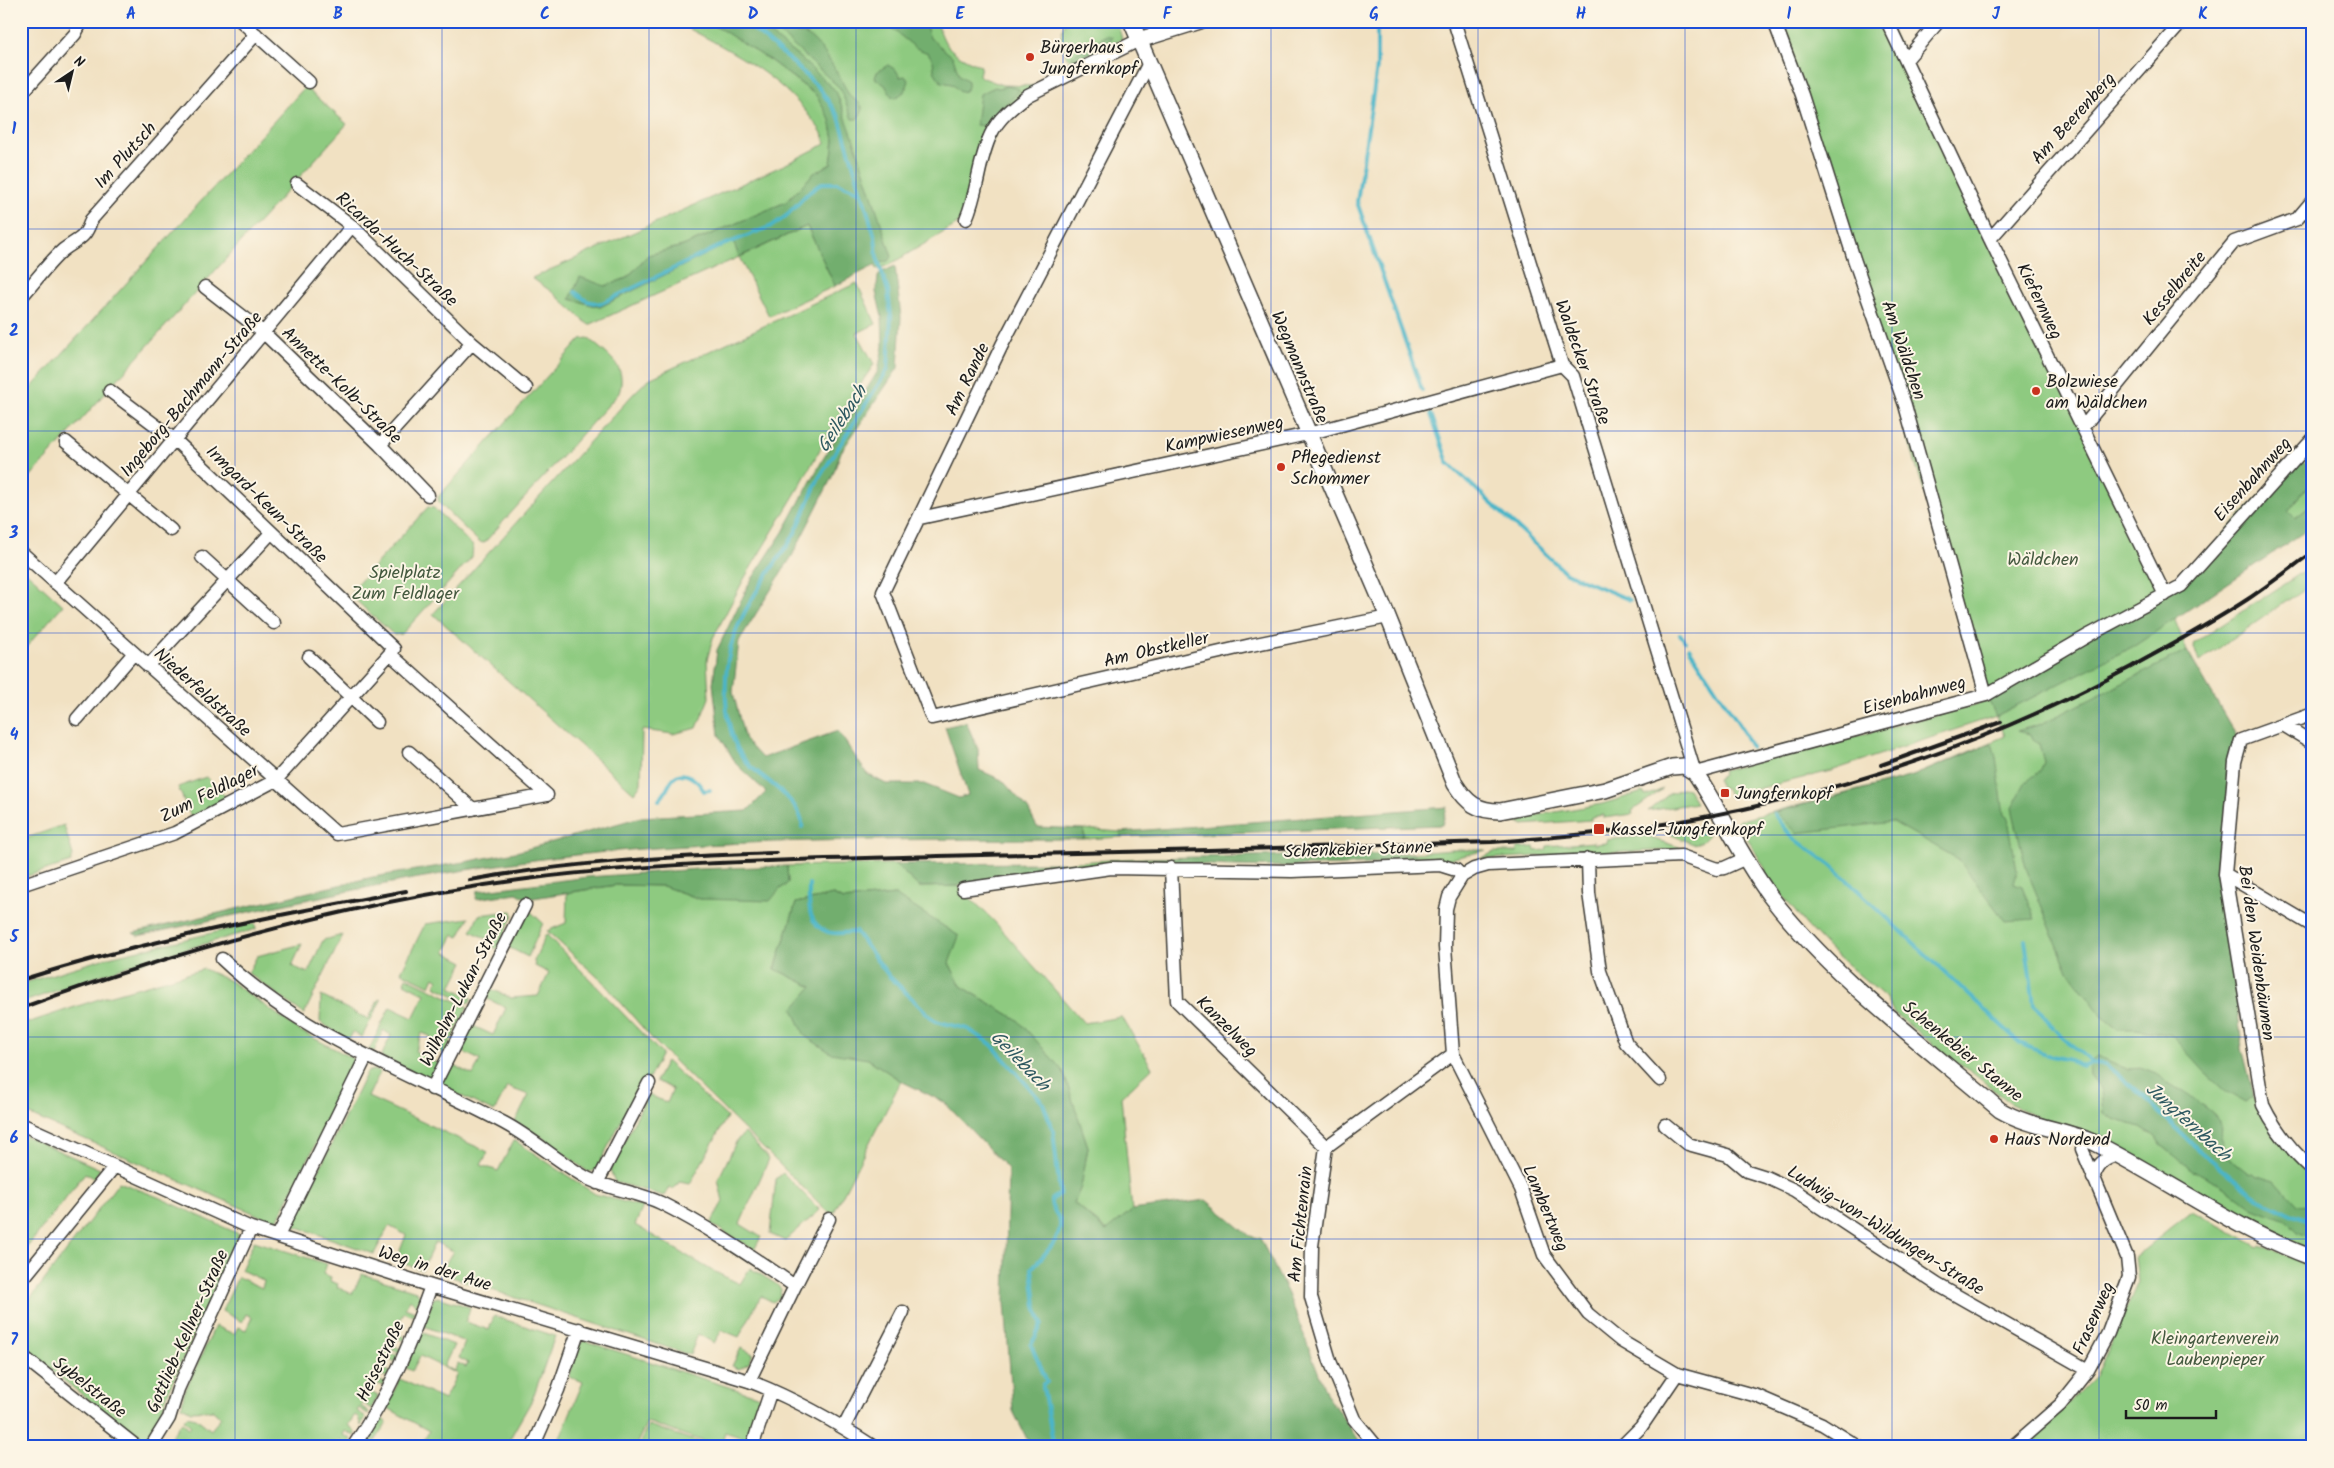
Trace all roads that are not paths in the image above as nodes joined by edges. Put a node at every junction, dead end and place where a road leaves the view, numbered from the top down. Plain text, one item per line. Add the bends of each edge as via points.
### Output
1 (82, 21) edge
2 (241, 21) edge
3 (1131, 21) edge
4 (1200, 21) edge
5 (1454, 21) edge
6 (1774, 21) edge
7 (1887, 21) edge
8 (1939, 21) edge
9 (2183, 21) edge
10 (256, 34) junction
11 (1139, 40) junction
12 (1906, 60) junction
13 (1149, 63) junction
14 (309, 82) dead end
15 (21, 94) edge
16 (297, 184) dead end
17 (2313, 200) edge
18 (966, 219) dead end
19 (352, 226) junction
20 (1990, 239) junction
21 (205, 287) dead end
22 (21, 297) edge
23 (264, 333) junction
24 (472, 343) junction
25 (1562, 365) junction
26 (526, 388) dead end
27 (110, 391) dead end
28 (2083, 427) junction
29 (1308, 434) junction
30 (2313, 439) edge
31 (175, 440) junction
32 (66, 442) dead end
33 (380, 445) junction
34 (129, 494) junction
35 (428, 495) dead end
36 (920, 518) junction
37 (170, 530) dead end
38 (271, 533) junction
39 (21, 552) edge
40 (202, 557) dead end
41 (228, 579) junction
42 (56, 583) junction
43 (2165, 595) junction
44 (1388, 617) junction
45 (274, 623) dead end
46 (392, 651) junction
47 (134, 653) junction
48 (309, 657) dead end
49 (148, 666) junction
50 (1986, 695) junction
51 (350, 698) junction
52 (2313, 714) edge
53 (932, 718) joint
54 (77, 719) dead end
55 (377, 722) dead end
56 (2284, 726) junction
57 (2313, 743) edge
58 (409, 752) dead end
59 (1695, 773) junction
60 (276, 780) junction
61 (547, 795) joint
62 (472, 809) junction
63 (1588, 859) junction
64 (1744, 859) junction
65 (1171, 868) junction
66 (2225, 874) junction
67 (1462, 876) junction
68 (21, 885) edge
69 (963, 889) dead end
70 (525, 905) dead end
71 (2313, 926) edge
72 (222, 959) dead end
73 (1453, 1054) junction
74 (366, 1058) junction
75 (1660, 1080) dead end
76 (649, 1083) dead end
77 (432, 1089) junction
78 (21, 1124) edge
79 (1665, 1125) dead end
80 (2084, 1138) junction
81 (1326, 1147) junction
82 (2117, 1155) junction
83 (114, 1166) junction
84 (2313, 1170) edge
85 (2093, 1178) junction
86 (597, 1183) junction
87 (829, 1219) dead end
88 (251, 1228) junction
89 (278, 1236) junction
90 (2313, 1258) edge
91 (21, 1281) edge
92 (431, 1286) junction
93 (795, 1286) junction
94 (903, 1312) dead end
95 (579, 1329) junction
96 (21, 1355) edge
97 (2088, 1370) junction
98 (1677, 1374) junction
99 (749, 1381) junction
100 (772, 1390) junction
101 (844, 1427) junction
102 (137, 1447) edge
103 (151, 1447) edge
104 (352, 1447) edge
105 (533, 1447) edge
106 (752, 1447) edge
107 (874, 1447) edge
108 (1377, 1447) edge
109 (1621, 1447) edge
110 (1859, 1447) edge
111 (2012, 1447) edge

1 - 15 street via 75,34
2 - 10 street
3 - 11 street, Wegmannstraße
4 - 11 street
5 - 25 street, Waldecker Straße
6 - 50 street, Am Wäldchen via 1802,95 1905,405
7 - 12 street, Kiefernweg
8 - 12 street
9 - 20 street, Am Beerenberg
10 - 14 street
10 - 22 street, Im Plutsch via 91,220 76,243 64,250
11 - 13 street, Wegmannstraße
11 - 18 street via 1028,95 1012,107 991,134
12 - 20 street, Kiefernweg
13 - 29 street, Wegmannstraße
13 - 36 street, Am Rande via 1002,345
16 - 19 street, Ricarda-Huch-Straße
17 - 28 street, Kesselbreite via 2297,219 2234,242
19 - 23 street, Ingeborg-Bachmann-Straße
19 - 24 street, Ricarda-Huch-Straße
20 - 28 street, Kiefernweg
21 - 23 street, Annette-Kolb-Straße
23 - 31 street, Ingeborg-Bachmann-Straße
23 - 33 street, Annette-Kolb-Straße
24 - 26 street, Ricarda-Huch-Straße
24 - 33 street
25 - 29 street, Kampwiesenweg
25 - 59 street, Waldecker Straße via 1573,376
27 - 31 street, Irmgard-Keun-Straße
28 - 43 street, Kiefernweg
29 - 36 street, Kampwiesenweg
29 - 44 street, Wegmannstraße
30 - 43 street, Eisenbahnweg via 2181,586
31 - 34 street, Ingeborg-Bachmann-Straße
31 - 38 street, Irmgard-Keun-Straße
32 - 34 street
33 - 35 street, Annette-Kolb-Straße
34 - 37 street
34 - 42 street, Ingeborg-Bachmann-Straße
36 - 53 street, Am Rande via 883,592
38 - 41 street
38 - 46 street, Irmgard-Keun-Straße
39 - 42 street, Niederfeldstraße
40 - 41 street
41 - 45 street
41 - 49 street
42 - 47 street, Niederfeldstraße
43 - 50 street, Eisenbahnweg via 2089,634
44 - 53 street, Am Obstkeller
44 - 59 street, Wegmannstraße via 1455,784 1474,807 1500,811 1605,790 1672,766 1684,766
46 - 51 street, Zum Feldlager
46 - 61 street, Irmgard-Keun-Straße
47 - 49 street, Niederfeldstraße
47 - 54 street
48 - 51 street
49 - 60 street, Niederfeldstraße
50 - 59 street, Eisenbahnweg
51 - 55 street
51 - 60 street, Zum Feldlager
52 - 56 street, Bei den Weidenbäumen
56 - 57 street
56 - 66 street, Bei den Weidenbäumen via 2241,740 2235,762
58 - 62 street
59 - 64 street, Schenkebier Stanne
60 - 62 street, Niederfeldstraße via 337,834
60 - 68 street, Zum Feldlager via 175,834
61 - 62 street, Niederfeldstraße
63 - 64 street via 1681,856 1717,869
63 - 67 street via 1488,865 1474,868
63 - 75 street via 1589,893 1600,971 1626,1043
64 - 80 street, Schenkebier Stanne via 1771,897 1822,956 2000,1110 2028,1124
65 - 67 street, Schenkebier Stanne via 1292,871 1440,865 1456,870
65 - 69 street, Schenkebier Stanne via 1112,868
65 - 81 street, Kanzelweg via 1177,1001
66 - 71 street
66 - 84 street, Bei den Weidenbäumen via 2263,1105 2288,1144
67 - 73 street, Lambertweg via 1449,897 1446,909 1445,947
70 - 77 street, Wilhelm-Lukan-Straße
72 - 74 street, Wilhelm-Lukan-Straße via 244,980 300,1020
73 - 81 street, Am Fichtenrain
73 - 98 street, Lambertweg via 1521,1190 1544,1255 1588,1314 1621,1341
74 - 77 street, Wilhelm-Lukan-Straße
74 - 89 street
76 - 86 street
77 - 86 street, Wilhelm-Lukan-Straße via 504,1123 541,1145 572,1170
78 - 83 street, Weg in der Aue
79 - 97 street, Ludwig-von-Wildungen-Straße via 1688,1144 1728,1155 1747,1171 1794,1190 1938,1285
80 - 82 street, Schenkebier Stanne
80 - 85 street, Frasenweg via 2082,1149
81 - 108 street, Am Fichtenrain via 1312,1246 1310,1297 1330,1361 1354,1419
82 - 85 street via 2104,1159 2097,1166
82 - 90 street, Schenkebier Stanne via 2202,1205
83 - 88 street, Weg in der Aue
83 - 91 street
85 - 97 street, Frasenweg via 2127,1257 2130,1277 2108,1333
86 - 93 street, Wilhelm-Lukan-Straße via 659,1202
87 - 93 street
88 - 89 street, Weg in der Aue
88 - 103 street, Gottlieb-Kellner-Straße via 178,1390 169,1418
89 - 92 street, Weg in der Aue
92 - 95 street, Weg in der Aue
92 - 104 street, Heisestraße via 391,1385
93 - 99 street
94 - 101 street
95 - 99 street, Weg in der Aue
95 - 105 street via 558,1390
96 - 102 street, Sybelstraße
97 - 111 street, Frasenweg via 2060,1405
98 - 109 street via 1641,1427
98 - 110 street, Lambertweg via 1756,1396 1822,1424
99 - 100 street, Weg in der Aue
100 - 101 street, Weg in der Aue
100 - 106 street
101 - 107 street, Weg in der Aue

